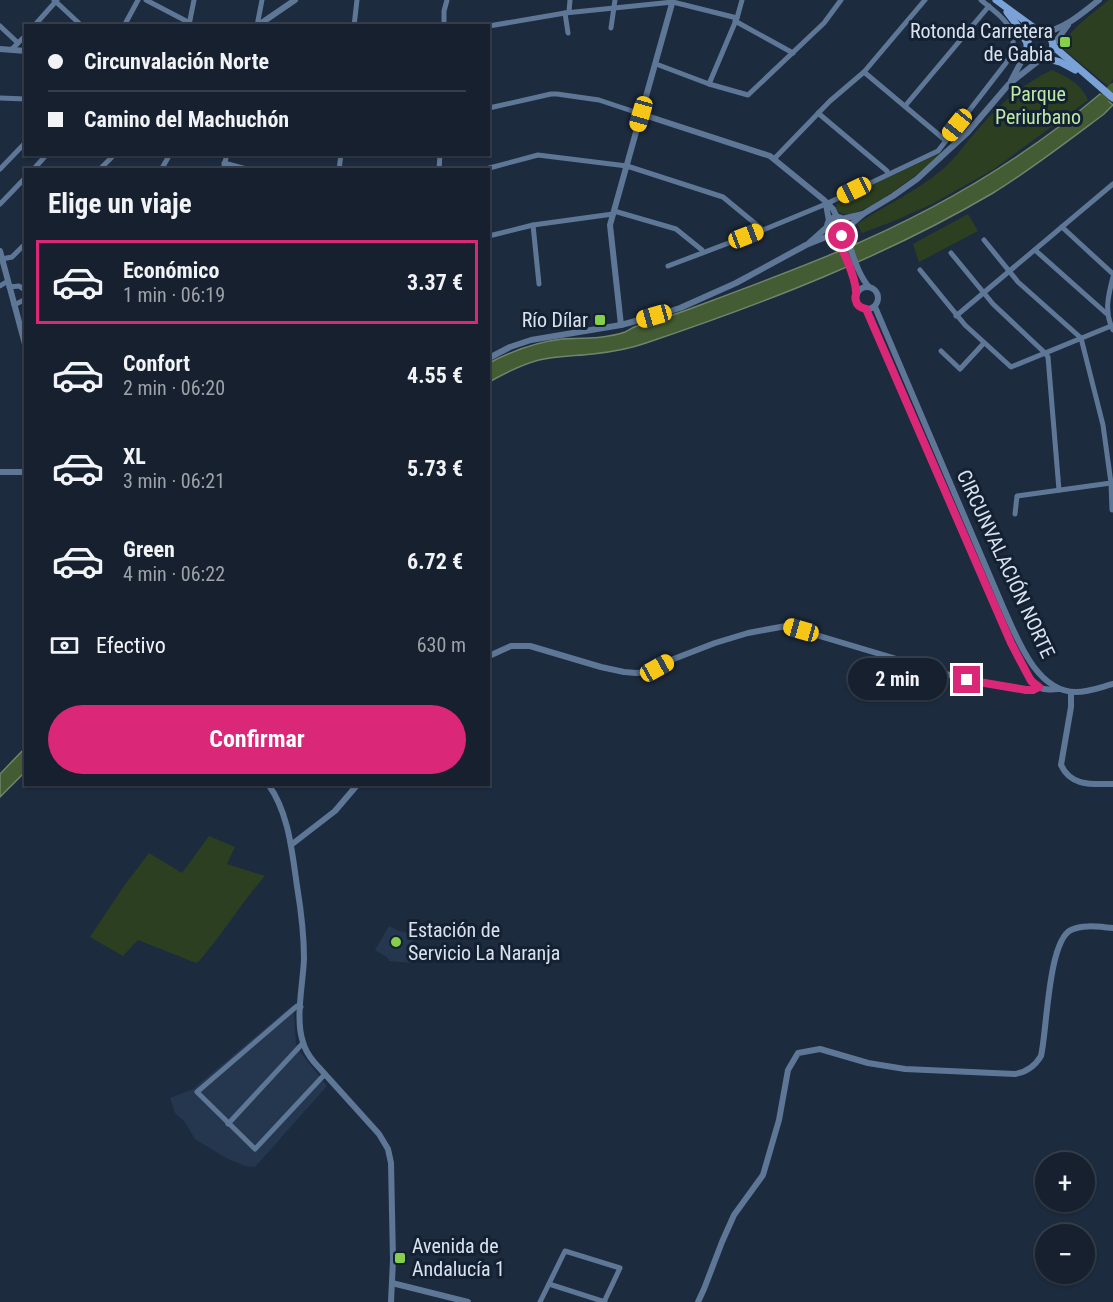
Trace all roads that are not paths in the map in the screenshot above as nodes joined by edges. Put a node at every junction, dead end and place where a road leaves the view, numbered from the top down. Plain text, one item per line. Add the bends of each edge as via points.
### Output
1 (56, 0) edge
2 (138, 0) edge
3 (146, 0) edge
4 (194, 0) edge
5 (262, 0) edge
6 (295, 0) edge
7 (357, 0) edge
8 (447, 0) edge
9 (570, 0) edge
10 (615, 0) edge
11 (742, 0) edge
12 (832, 0) edge
13 (925, 0) edge
14 (981, 0) edge
15 (1099, 0) edge
16 (673, 1) edge
17 (840, 2) edge
18 (999, 3) edge
19 (989, 6) junction
20 (614, 8) junction
21 (567, 12) junction
22 (736, 19) junction
23 (1071, 22) junction
24 (36, 24) edge
25 (79, 24) edge
26 (125, 24) edge
27 (189, 24) edge
28 (257, 24) edge
29 (260, 24) edge
30 (354, 24) edge
31 (444, 24) edge
32 (0, 26) edge
33 (490, 26) edge
34 (611, 28) dead end
35 (568, 33) dead end
36 (1041, 33) junction
37 (24, 37) edge
38 (18, 43) junction
39 (1027, 45) junction
40 (1053, 45) junction
41 (0, 49) edge
42 (12, 50) junction
43 (24, 51) edge
44 (793, 52) junction
45 (1043, 58) junction
46 (656, 64) junction
47 (864, 72) junction
48 (1091, 81) junction
49 (709, 84) junction
50 (1009, 84) junction
51 (0, 98) edge
52 (24, 99) edge
53 (1113, 99) edge
54 (904, 106) junction
55 (490, 108) edge
56 (818, 113) junction
57 (641, 114) junction
58 (945, 140) junction
59 (24, 144) edge
60 (45, 156) edge
61 (113, 156) edge
62 (774, 159) junction
63 (627, 166) junction
64 (35, 168) edge
65 (101, 168) edge
66 (490, 168) edge
67 (0, 169) edge
68 (888, 174) junction
69 (24, 179) edge
70 (1113, 184) edge
71 (0, 204) edge
72 (826, 204) junction
73 (613, 213) junction
74 (863, 214) junction
75 (840, 218) junction
76 (828, 224) junction
77 (532, 225) junction
78 (1062, 227) junction
79 (763, 230) junction
80 (846, 230) junction
81 (490, 236) edge
82 (833, 236) junction
83 (984, 240) dead end
84 (24, 245) edge
85 (806, 245) junction
86 (1035, 250) junction
87 (0, 251) edge
88 (703, 252) junction
89 (951, 254) dead end
90 (2, 259) junction
91 (668, 266) dead end
92 (920, 270) dead end
93 (1010, 271) junction
94 (1113, 276) edge
95 (9, 284) junction
96 (539, 284) dead end
97 (0, 286) edge
98 (869, 287) junction
99 (24, 290) edge
100 (857, 292) junction
101 (984, 293) junction
102 (24, 300) edge
103 (14, 305) junction
104 (875, 307) junction
105 (866, 309) junction
106 (1107, 314) junction
107 (956, 316) junction
108 (621, 325) junction
109 (1112, 328) edge
110 (1081, 338) junction
111 (24, 341) edge
112 (984, 343) junction
113 (941, 351) dead end
114 (1045, 353) junction
115 (490, 357) edge
116 (0, 472) edge
117 (24, 472) edge
118 (1111, 483) junction
119 (1059, 490) junction
120 (1112, 510) edge
121 (1015, 514) dead end
122 (490, 656) edge
123 (1036, 671) junction
124 (1113, 684) edge
125 (1039, 687) junction
126 (1059, 689) junction
127 (1071, 692) junction
128 (1113, 784) edge
129 (269, 786) edge
130 (355, 786) edge
131 (291, 845) junction
132 (1113, 928) edge
133 (301, 1006) junction
134 (303, 1043) junction
135 (325, 1074) junction
136 (228, 1124) junction
137 (393, 1283) junction
138 (549, 1284) junction
139 (453, 1300) edge
140 (391, 1302) edge
141 (468, 1302) edge
142 (540, 1302) edge
143 (605, 1302) edge
144 (698, 1302) edge

1 - 24 street
1 - 25 street
2 - 26 street
3 - 27 street
4 - 27 street
5 - 28 street
6 - 29 street
7 - 30 street
8 - 31 street
9 - 21 street
10 - 20 street
11 - 22 street
12 - 17 street
13 - 47 street
14 - 19 street
15 - 23 street
16 - 20 street
16 - 22 street
16 - 46 street
17 - 44 street
18 - 36 main road
18 - 39 main road
19 - 54 street
19 - 58 street via 1010,26 1010,56
20 - 21 street
20 - 34 street
21 - 33 street
21 - 35 street
22 - 44 street
22 - 49 street
23 - 36 street
23 - 40 street
32 - 38 street
36 - 39 main road via 1031,35
36 - 40 main road via 1049,36
37 - 38 street
38 - 42 street
39 - 45 main road via 1031,56
39 - 50 street
40 - 45 main road
40 - 48 main road
41 - 42 street
42 - 43 street
44 - 49 street via 748,95
45 - 48 main road via 1071,67
45 - 50 street
46 - 49 street
46 - 57 street
47 - 54 street
47 - 56 street
48 - 53 main road
50 - 74 street via 941,158
51 - 52 street
54 - 58 street
55 - 57 street via 557,94 599,100
56 - 62 street
56 - 68 street
57 - 62 street
57 - 63 street
58 - 68 street via 938,152
59 - 67 street
60 - 64 street
61 - 65 street
62 - 72 street
63 - 66 street via 538,155
63 - 73 street
63 - 79 street via 723,197
68 - 72 street
69 - 71 street
70 - 78 street
72 - 75 street
72 - 76 street
72 - 79 street
73 - 77 street
73 - 88 street via 676,229
73 - 108 street via 610,225
74 - 75 street
74 - 80 street
75 - 76 street via 833,218
75 - 80 street via 846,223
76 - 82 street
76 - 85 street
77 - 81 street
77 - 96 street
78 - 86 street
78 - 94 street
79 - 88 street
80 - 82 street via 842,236
80 - 98 street
82 - 85 street
82 - 100 street via 850,268
83 - 93 street
84 - 90 street via 12,257
85 - 108 street via 698,301
86 - 93 street
86 - 106 street
87 - 90 street
88 - 91 street
89 - 101 street
90 - 95 street
92 - 107 street
93 - 101 street
93 - 110 street
94 - 106 street
95 - 97 street
95 - 99 street
95 - 103 street
98 - 100 street
98 - 104 street via 878,293
100 - 105 street via 857,304
101 - 107 street
101 - 114 street
102 - 103 street
103 - 111 street
104 - 105 street
104 - 123 street, CIRCUNVALACIÓN NORTE via 1004,607
105 - 125 street, CIRCUNVALACIÓN NORTE via 1011,643 1031,681
106 - 109 street
107 - 112 street
108 - 115 street via 531,340
109 - 110 street
110 - 114 street
110 - 118 street via 1103,425
112 - 113 street via 960,369
112 - 114 street via 1011,367
114 - 119 street
116 - 117 street
118 - 119 street
118 - 120 street
119 - 121 street via 1017,496
122 - 125 street via 511,646 530,646 636,674 715,643 786,626 967,680 1026,690
123 - 125 street
123 - 126 street, CIRCUNVALACIÓN NORTE
124 - 127 street
125 - 126 street, CIRCUNVALACIÓN NORTE
126 - 127 street
127 - 128 street via 1061,765 1078,782
129 - 131 street via 277,798
130 - 131 street via 335,811
131 - 133 street via 304,947
132 - 144 street via 1071,930 1058,946 1041,1056 1024,1072 905,1069 820,1049 798,1053 788,1070 764,1175 734,1215
133 - 134 street
133 - 136 street via 197,1092
134 - 135 street
134 - 136 street
135 - 136 street via 255,1149
135 - 137 street via 388,1149
137 - 139 street
137 - 140 street
138 - 142 street
138 - 143 street
138 - 143 street via 565,1251 620,1268
139 - 141 street

